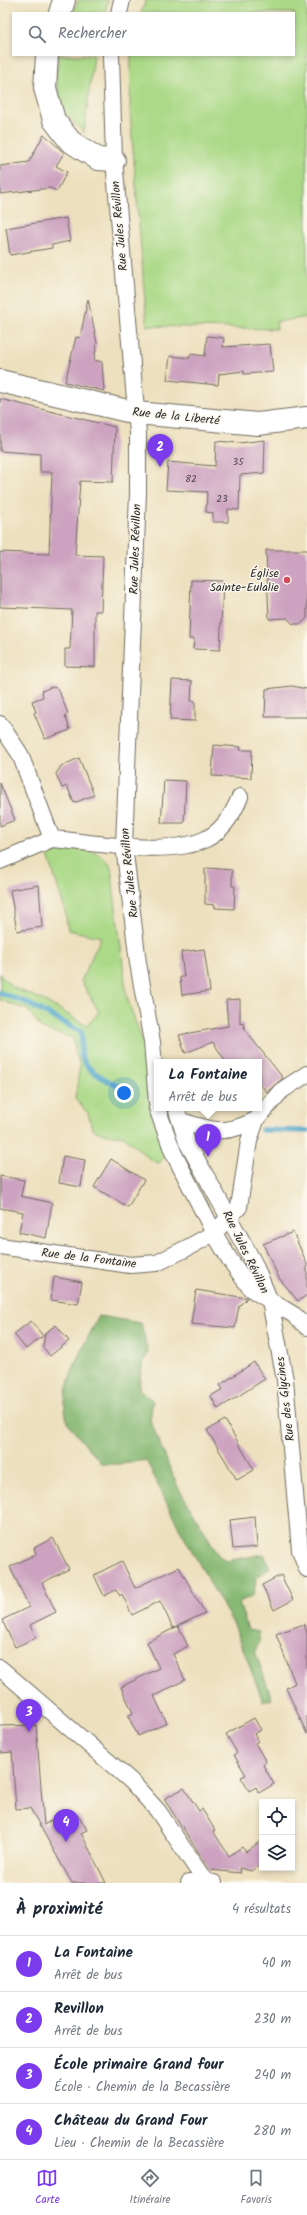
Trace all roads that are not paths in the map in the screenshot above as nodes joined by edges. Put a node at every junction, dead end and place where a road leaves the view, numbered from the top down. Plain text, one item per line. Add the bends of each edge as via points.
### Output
1 (64, 0) edge
2 (122, 0) edge
3 (60, 12) edge
4 (119, 12) edge
5 (46, 56) edge
6 (111, 56) edge
7 (114, 160) junction
8 (0, 381) edge
9 (136, 413) junction
10 (307, 418) edge
11 (0, 724) edge
12 (240, 798) dead end
13 (52, 839) junction
14 (124, 845) junction
15 (0, 861) edge
16 (152, 1042) junction
17 (159, 1059) edge
18 (154, 1066) edge
19 (307, 1074) edge
20 (159, 1111) edge
21 (178, 1115) edge
22 (256, 1120) junction
23 (230, 1218) junction
24 (214, 1234) junction
25 (0, 1246) edge
26 (270, 1301) junction
27 (307, 1326) edge
28 (307, 1569) edge
29 (0, 1668) edge
30 (203, 1882) edge

1 - 3 street
2 - 4 street
5 - 7 street via 45,88 54,120 70,141 98,159
6 - 7 street, Rue Jules Révillon
7 - 9 street, Rue Jules Révillon
8 - 9 street, Rue de la Liberté
9 - 10 street, Rue de la Liberté via 258,424
9 - 14 street, Rue Jules Révillon via 138,493
11 - 13 street via 20,754
12 - 14 street via 232,815 222,827 206,839 189,845 167,848
13 - 14 street
13 - 15 street
14 - 16 street, Rue Jules Révillon via 138,963
16 - 17 street, Rue Jules Révillon
16 - 18 street, Rue Jules Révillon
19 - 22 street, Rue de la Fontaine via 281,1091
20 - 24 street, Rue Jules Révillon via 172,1152
21 - 22 street, Rue de la Fontaine via 216,1131 234,1130
21 - 23 street, Rue Jules Révillon via 187,1142
22 - 23 street, Rue de la Fontaine via 248,1141 239,1207
23 - 24 street, Rue de la Fontaine
23 - 26 street, Rue Jules Révillon via 254,1263
24 - 25 street, Rue de la Fontaine via 157,1263 150,1264 130,1265
24 - 26 street, Rue Jules Révillon via 251,1289
26 - 27 street
26 - 28 street, Rue des Glycines via 285,1380 300,1550
29 - 30 street via 131,1781 158,1811

